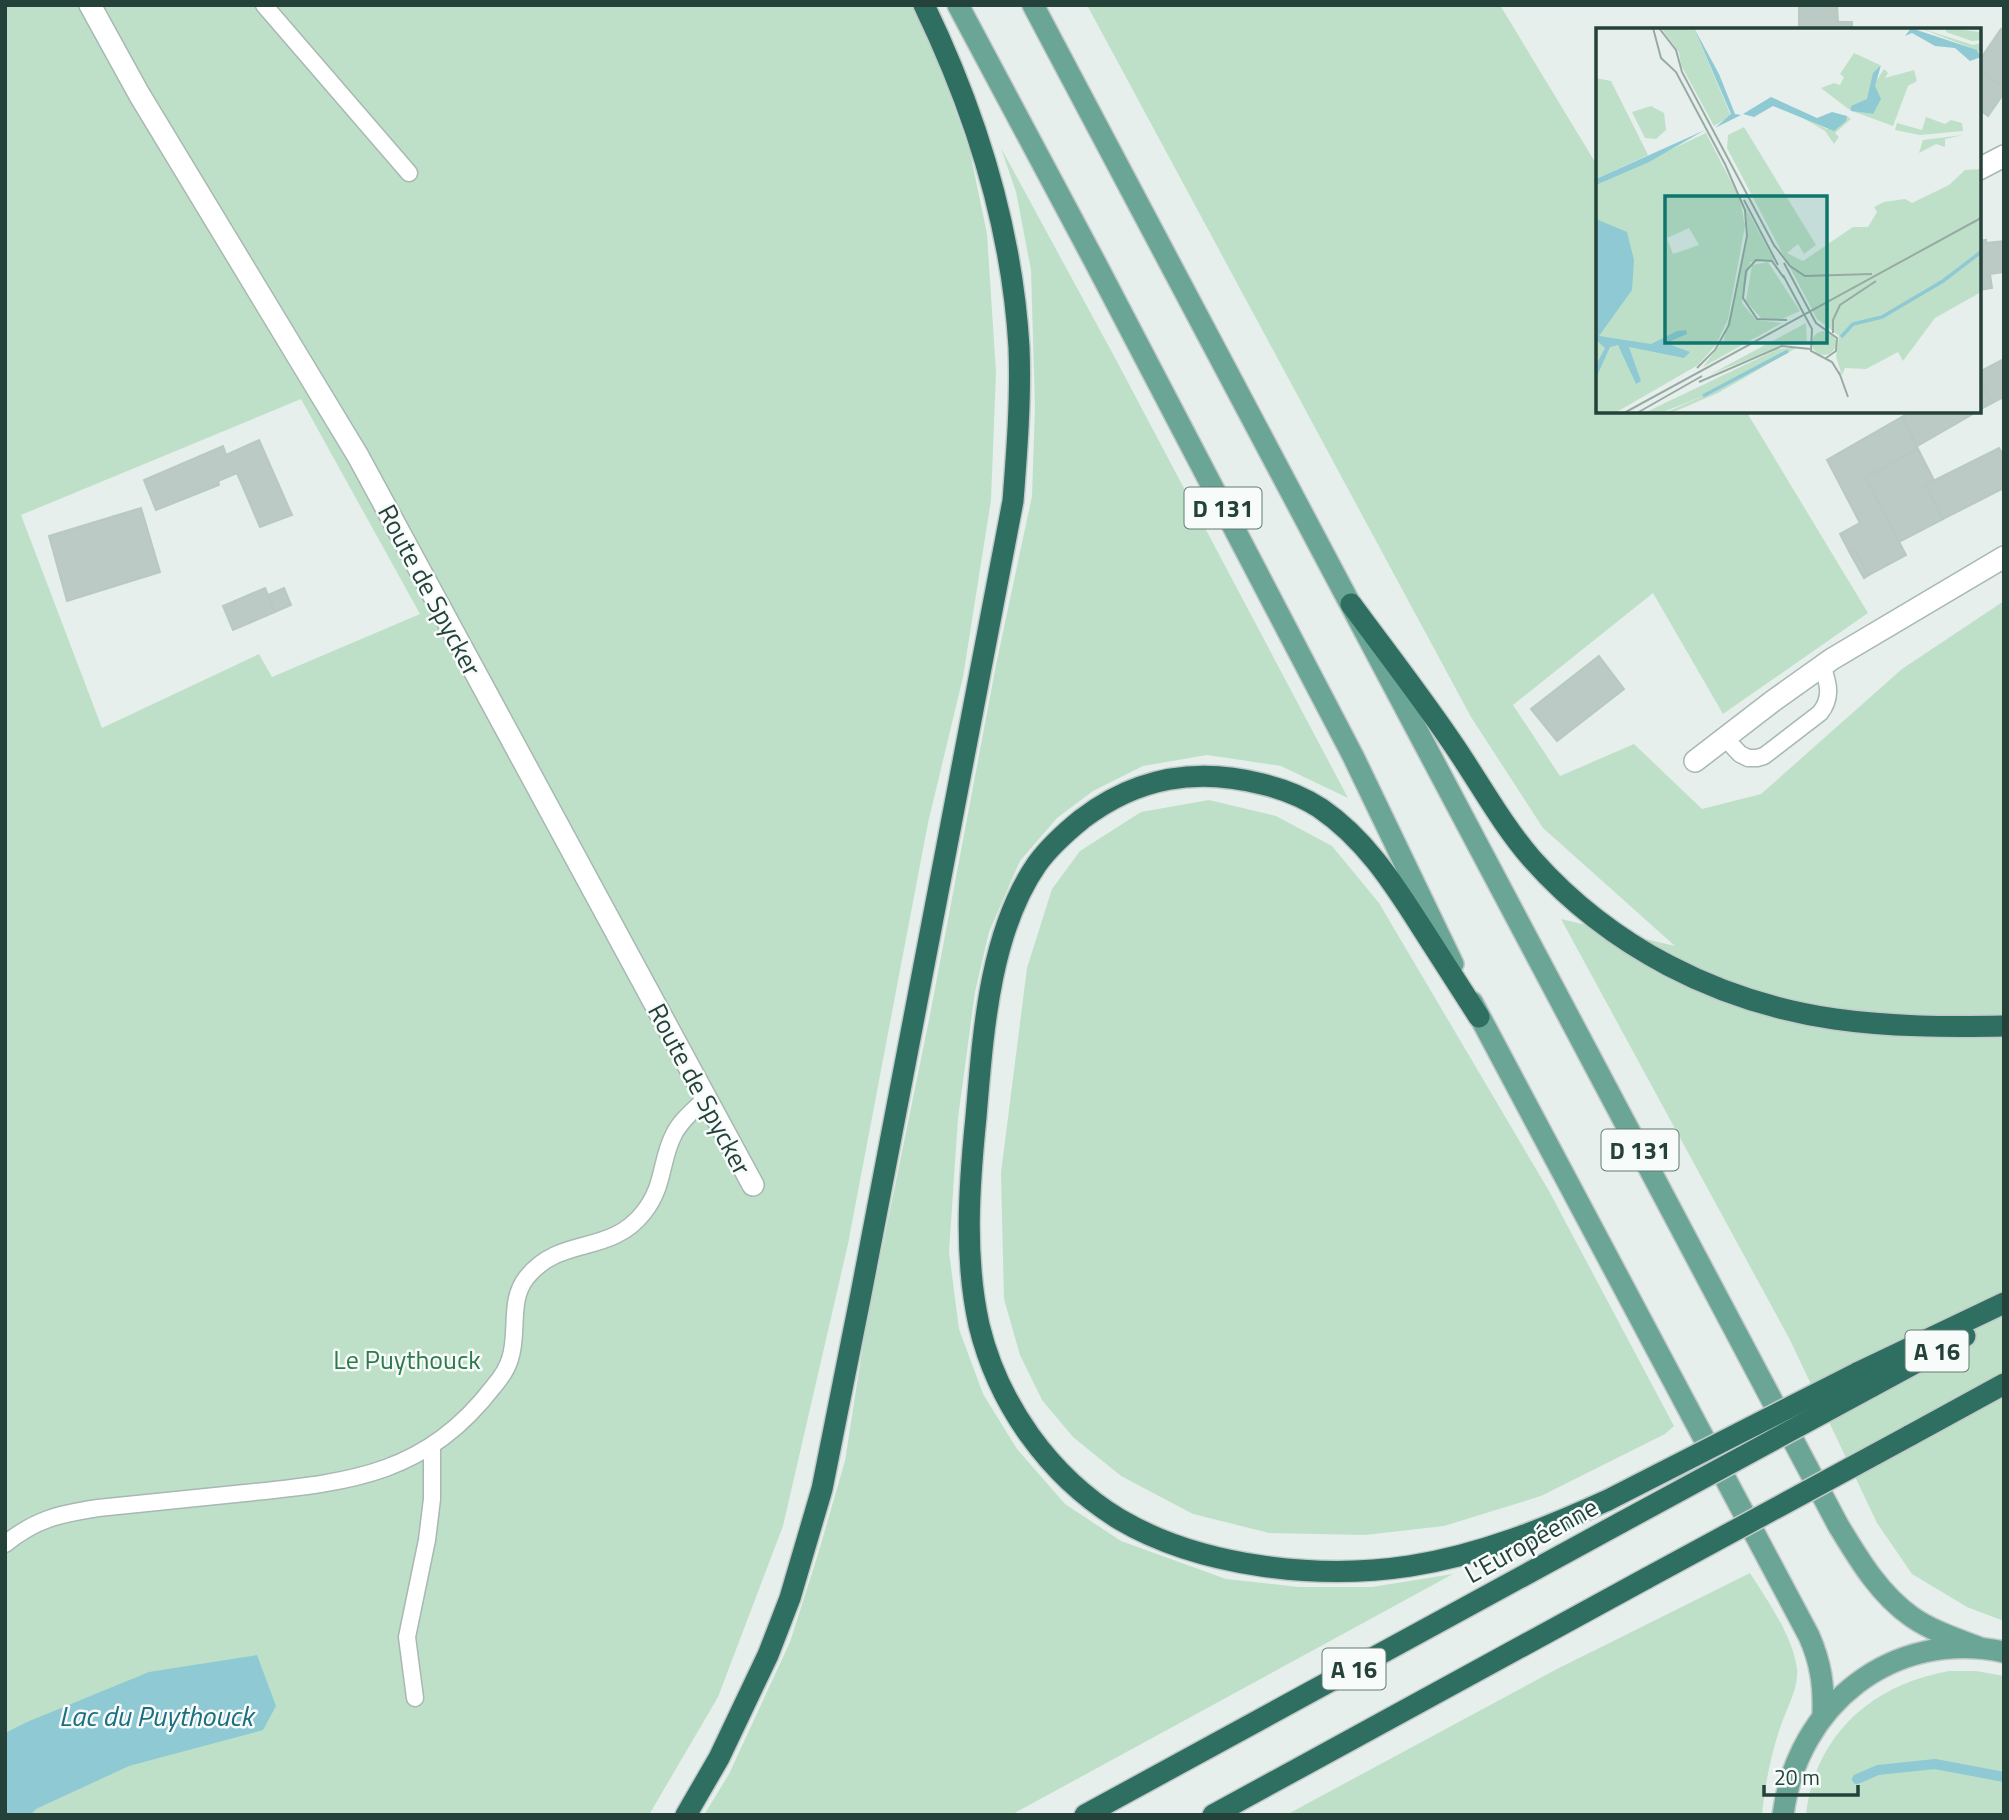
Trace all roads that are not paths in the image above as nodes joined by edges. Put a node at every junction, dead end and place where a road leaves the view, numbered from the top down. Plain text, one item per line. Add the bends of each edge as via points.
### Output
1 (90, 5) edge
2 (264, 5) edge
3 (925, 5) edge
4 (958, 5) edge
5 (1033, 5) edge
6 (2004, 156) edge
7 (1981, 168) edge
8 (409, 173) dead end
9 (2004, 557) edge
10 (1351, 604) junction
11 (1822, 666) junction
12 (1725, 738) junction
13 (1696, 761) dead end
14 (1479, 1017) junction
15 (2004, 1026) edge
16 (706, 1098) junction
17 (752, 1185) dead end
18 (2004, 1303) edge
19 (2004, 1315) edge
20 (1864, 1380) junction
21 (2004, 1384) edge
22 (432, 1446) junction
23 (5, 1544) edge
24 (1980, 1648) junction
25 (2004, 1652) edge
26 (415, 1698) dead end
27 (1823, 1715) junction
28 (686, 1815) edge
29 (1085, 1815) edge
30 (1213, 1815) edge
31 (1783, 1815) edge

1 - 16 street, Route de Spycker via 358,456
2 - 8 lane
3 - 28 highway via 967,106 1007,252 1019,348 1013,501 822,1489 768,1655
4 - 14 main road, D 131 via 1353,756
5 - 10 main road, D 131
6 - 7 street
9 - 11 street
10 - 15 highway via 1531,858 1582,908 1634,946 1699,982 1814,1016 1865,1023
10 - 24 main road, D 131 via 1850,1545 1872,1578 1910,1616
11 - 12 street
11 - 12 lane via 1829,688 1826,706 1764,756 1748,758
12 - 13 street
14 - 20 highway, bridge via 1381,865 1346,829 1308,801 1279,788 1209,775 1161,779 1095,809 1037,864 1013,910 996,966 979,1076 970,1265 980,1328 1011,1408 1064,1475 1097,1504 1135,1527 1217,1557 1311,1570 1404,1567 1511,1540 1608,1500
14 - 27 main road, D 131 via 1805,1628 1820,1666
16 - 17 street, Route de Spycker
16 - 22 lane via 675,1132 654,1197 636,1222 602,1242 560,1252 528,1276 518,1297 512,1352 504,1371 464,1420
18 - 20 highway
19 - 20 highway, L'Européenne / A 16
20 - 29 highway, L'Européenne / A 16, bridge via 1622,1522
21 - 30 highway, A 16, bridge
22 - 23 lane via 389,1468 343,1481 61,1514 33,1524
22 - 26 lane via 427,1540 407,1637
24 - 25 main road
24 - 27 main road via 1936,1650 1893,1662 1855,1685
27 - 31 main road via 1795,1763

